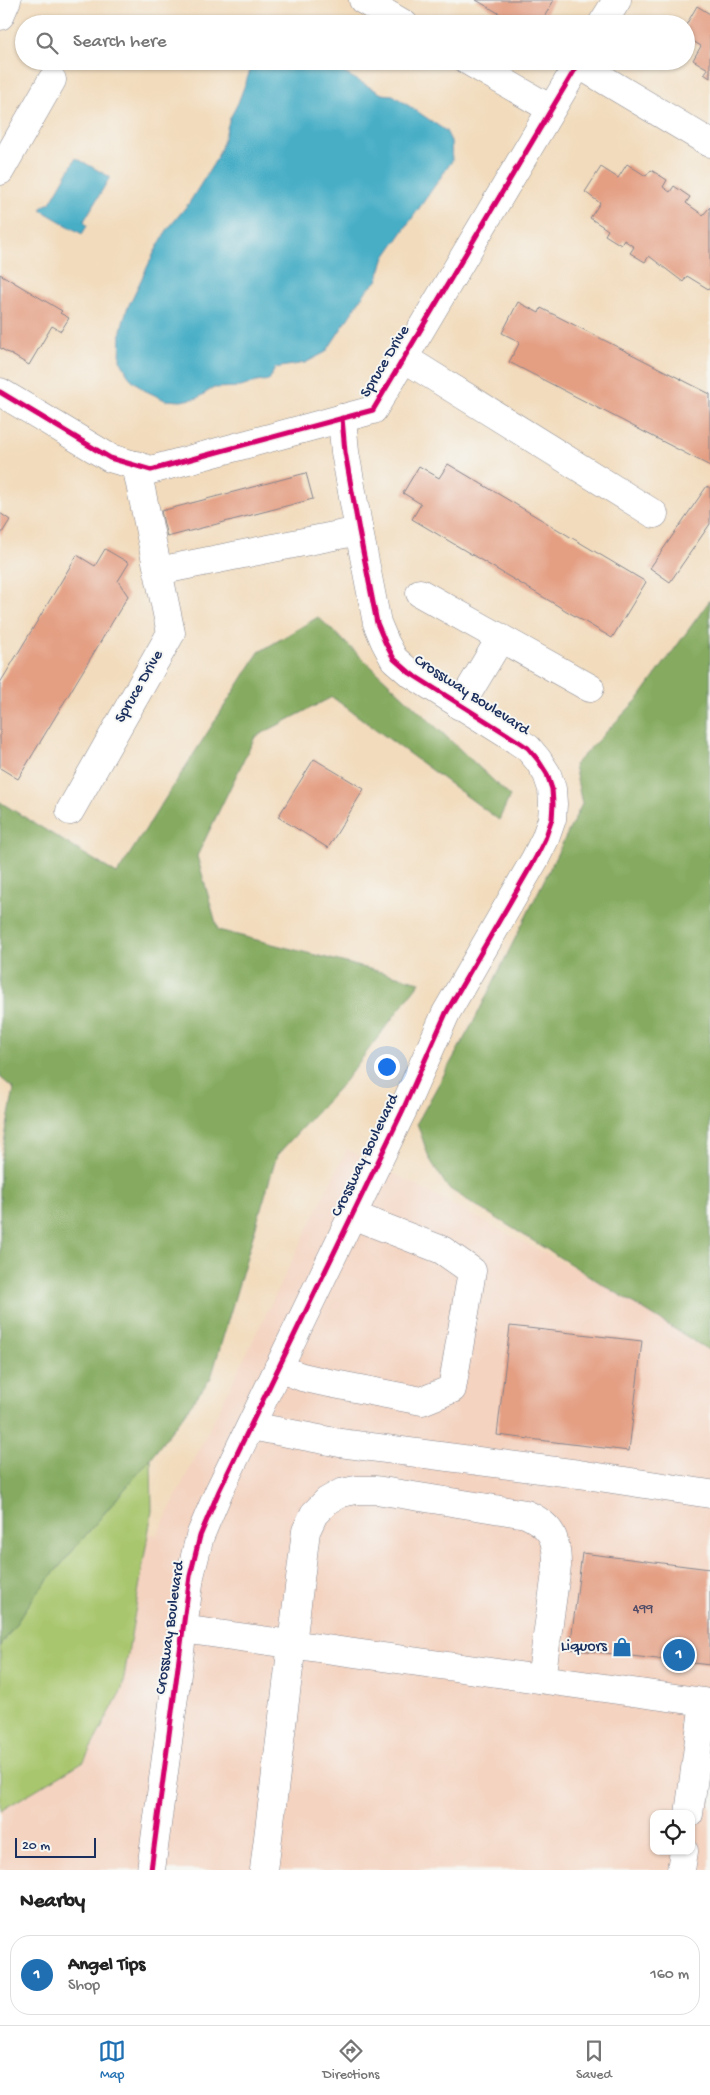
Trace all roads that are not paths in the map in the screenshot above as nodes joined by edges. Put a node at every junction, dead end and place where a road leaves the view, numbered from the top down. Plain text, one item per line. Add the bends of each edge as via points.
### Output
1 (7, 0) edge
2 (363, 0) edge
3 (617, 0) edge
4 (389, 15) edge
5 (608, 15) edge
6 (0, 16) edge
7 (484, 70) edge
8 (575, 70) edge
9 (591, 70) edge
10 (52, 80) dead end
11 (551, 109) junction
12 (710, 142) edge
13 (0, 171) edge
14 (404, 358) junction
15 (0, 392) edge
16 (342, 418) junction
17 (136, 465) junction
18 (654, 514) dead end
19 (359, 531) junction
20 (158, 571) junction
21 (420, 594) dead end
22 (500, 639) junction
23 (590, 688) dead end
24 (460, 706) junction
25 (70, 811) dead end
26 (352, 1215) junction
27 (278, 1368) junction
28 (251, 1426) junction
29 (710, 1494) edge
30 (182, 1629) junction
31 (293, 1645) junction
32 (542, 1679) junction
33 (690, 1810) edge
34 (683, 1855) edge
35 (151, 1870) edge
36 (264, 1870) edge
37 (681, 1870) edge

1 - 6 street
2 - 4 street
3 - 5 street
7 - 11 street
8 - 11 street, Spruce Drive
9 - 12 street
10 - 13 street
11 - 14 street, Spruce Drive
14 - 16 street, Spruce Drive via 373,410
14 - 18 street, Spruce Drive
15 - 17 street, Spruce Drive via 110,458
16 - 17 street, Spruce Drive via 151,470
16 - 19 street, Crossway Boulevard
17 - 20 street, Spruce Drive
19 - 20 street
19 - 24 street, Crossway Boulevard via 377,623 394,659 423,683
20 - 25 street, Spruce Drive via 171,633
21 - 22 street
22 - 23 street
22 - 24 street
24 - 26 street, Crossway Boulevard via 528,748 538,760 552,789 552,819 546,839 446,1013
26 - 27 street, Crossway Boulevard
26 - 27 street via 442,1250 472,1271 452,1389 422,1400 324,1382
27 - 28 street, Crossway Boulevard
28 - 29 street via 340,1443
28 - 30 street, Crossway Boulevard via 200,1536
30 - 31 street
30 - 35 street, Crossway Boulevard
31 - 32 street
31 - 32 street via 306,1531 314,1514 341,1493 376,1490 526,1514 540,1520 551,1532 557,1548 557,1566
31 - 36 street
32 - 33 street via 704,1702
34 - 37 street

